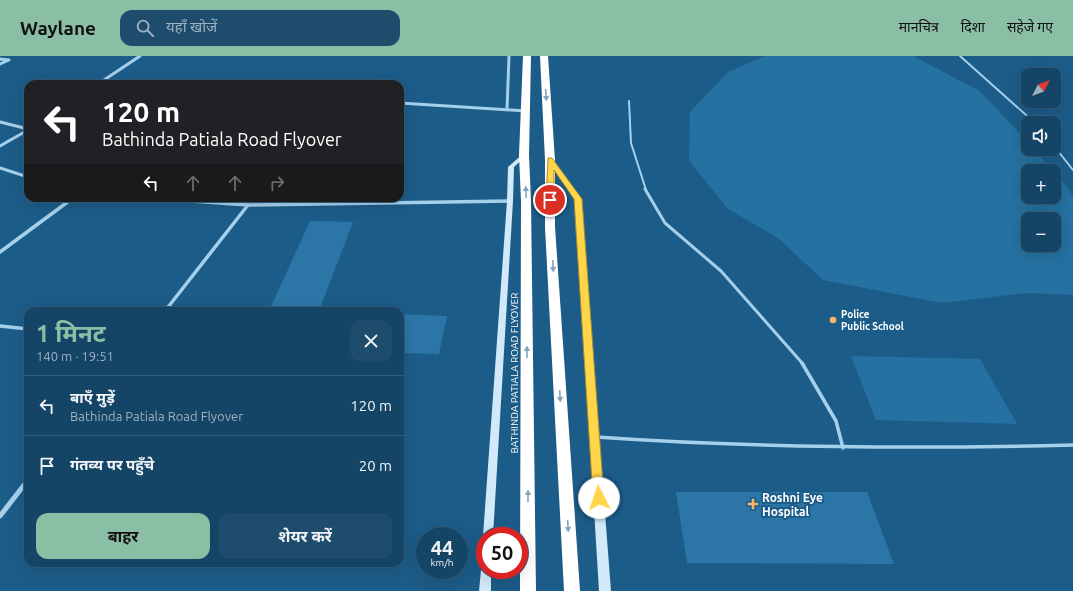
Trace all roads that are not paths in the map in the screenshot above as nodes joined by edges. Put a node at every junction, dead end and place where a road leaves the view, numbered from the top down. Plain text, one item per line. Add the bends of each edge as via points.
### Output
1 (14, 56) edge
2 (140, 56) edge
3 (509, 56) edge
4 (527, 56) edge
5 (544, 56) edge
6 (960, 56) edge
7 (0, 59) edge
8 (9, 60) junction
9 (0, 64) edge
10 (104, 80) edge
11 (536, 81) junction
12 (629, 101) dead end
13 (404, 104) edge
14 (507, 110) junction
15 (526, 112) junction
16 (1027, 116) edge
17 (0, 122) edge
18 (24, 129) edge
19 (24, 132) edge
20 (0, 146) edge
21 (524, 155) junction
22 (1061, 155) edge
23 (550, 160) junction
24 (0, 168) edge
25 (1073, 170) edge
26 (24, 176) edge
27 (510, 201) junction
28 (68, 202) edge
29 (205, 202) edge
30 (248, 205) junction
31 (0, 252) edge
32 (168, 307) edge
33 (0, 326) edge
34 (24, 329) edge
35 (594, 436) junction
36 (1073, 445) edge
37 (843, 448) junction
38 (24, 485) edge
39 (0, 516) edge
40 (489, 527) edge
41 (486, 579) edge
42 (485, 591) edge
43 (528, 591) edge
44 (572, 591) edge
45 (605, 591) edge

1 - 8 street
2 - 10 street
3 - 14 street
4 - 11 highway
5 - 11 highway
6 - 16 lane
7 - 8 street
8 - 9 street
11 - 15 highway, BATHINDA PATIALA ROAD FLYOVER
11 -> 23 highway
12 - 37 lane via 631,143 645,189 665,223 721,271 800,360 836,421
13 - 14 street
14 - 15 street
15 - 21 highway, BATHINDA PATIALA ROAD FLYOVER
17 - 18 street
19 - 20 street
21 - 27 main road via 511,167
43 -> 21 highway, BATHINDA PATIALA ROAD FLYOVER
22 - 25 lane
23 - 35 main road via 578,199
23 -> 44 highway via 550,227
24 - 26 street
27 - 30 street
27 - 40 main road
28 - 31 street
29 - 30 street
30 - 32 street
33 - 34 street
35 - 37 lane via 645,441
35 - 45 main road
36 - 37 lane
38 - 39 street
41 - 42 main road

